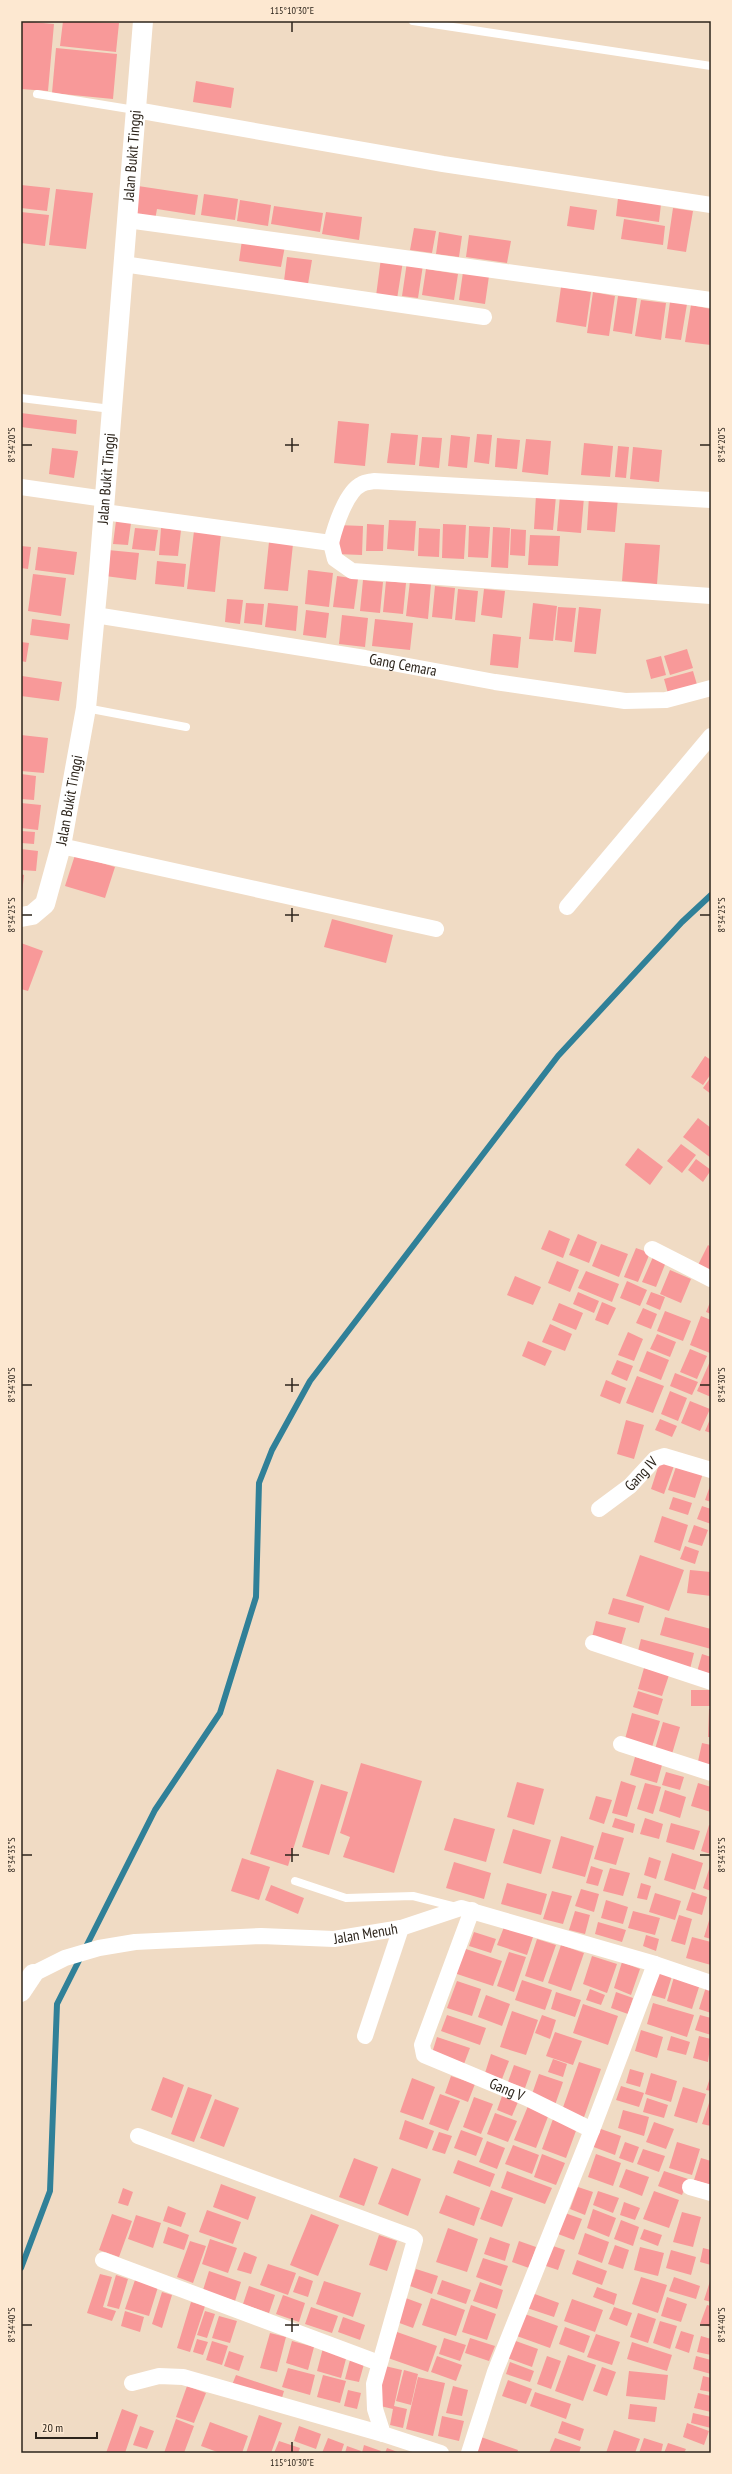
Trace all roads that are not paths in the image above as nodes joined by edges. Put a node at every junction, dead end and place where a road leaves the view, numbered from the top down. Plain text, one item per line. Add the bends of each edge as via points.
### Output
1 (143, 21) edge
2 (413, 21) edge
3 (711, 66) edge
4 (37, 94) dead end
5 (136, 110) junction
6 (711, 205) edge
7 (127, 220) junction
8 (123, 264) junction
9 (711, 300) edge
10 (484, 317) dead end
11 (21, 398) edge
12 (112, 409) junction
13 (21, 487) edge
14 (711, 500) edge
15 (104, 505) junction
16 (331, 543) junction
17 (711, 596) edge
18 (95, 615) junction
19 (711, 688) edge
20 (86, 708) junction
21 (186, 727) dead end
22 (711, 736) edge
23 (61, 846) junction
24 (567, 907) dead end
25 (21, 917) edge
26 (436, 929) dead end
27 (652, 1249) dead end
28 (711, 1279) edge
29 (711, 1470) edge
30 (599, 1508) dead end
31 (593, 1643) dead end
32 (711, 1682) edge
33 (621, 1744) dead end
34 (711, 1773) edge
35 (295, 1881) dead end
36 (467, 1909) junction
37 (401, 1928) junction
38 (655, 1964) junction
39 (33, 1974) joint
40 (711, 1983) edge
41 (21, 1992) edge
42 (365, 2036) dead end
43 (592, 2130) junction
44 (138, 2136) dead end
45 (690, 2187) dead end
46 (711, 2193) edge
47 (102, 2260) dead end
48 (379, 2364) junction
49 (132, 2383) dead end
50 (383, 2434) junction
51 (441, 2453) edge
52 (469, 2453) edge

1 - 5 street, Jalan Bukit Tinggi
2 - 3 lane
4 - 5 lane
5 - 6 street via 443,164
5 - 7 street, Jalan Bukit Tinggi
7 - 8 street, Jalan Bukit Tinggi
7 - 9 street
8 - 10 street
8 - 12 street, Jalan Bukit Tinggi
11 - 12 lane
12 - 15 street, Jalan Bukit Tinggi
13 - 15 street
14 - 16 street via 374,481 360,484 353,493 338,517
15 - 16 street
15 - 18 street, Jalan Bukit Tinggi
16 - 17 street via 335,559 352,571
18 - 19 street, Gang Cemara via 495,682 625,701 666,700
18 - 20 street, Jalan Bukit Tinggi
20 - 21 lane
20 - 23 street, Jalan Bukit Tinggi
22 - 24 street
23 - 25 street, Jalan Bukit Tinggi via 45,904 32,915
23 - 26 street
27 - 28 street
29 - 30 street, Gang IV via 664,1456 655,1460 630,1486
31 - 32 street
33 - 34 street
35 - 36 lane via 356,1900 396,1895 413,1896
36 - 37 street, Jalan Menuh
36 - 38 street
36 - 43 street, Gang V via 422,2051 424,2056 527,2098
37 - 39 street, Jalan Menuh via 334,1939 261,1936 134,1942 65,1958
37 - 42 street
38 - 40 street
38 - 43 street
39 - 41 street, Jalan Menuh
43 - 52 street via 495,2372
44 - 48 street via 416,2240
45 - 46 street
47 - 48 street
48 - 50 street via 373,2395
49 - 50 street via 159,2376 183,2377
50 - 51 street

